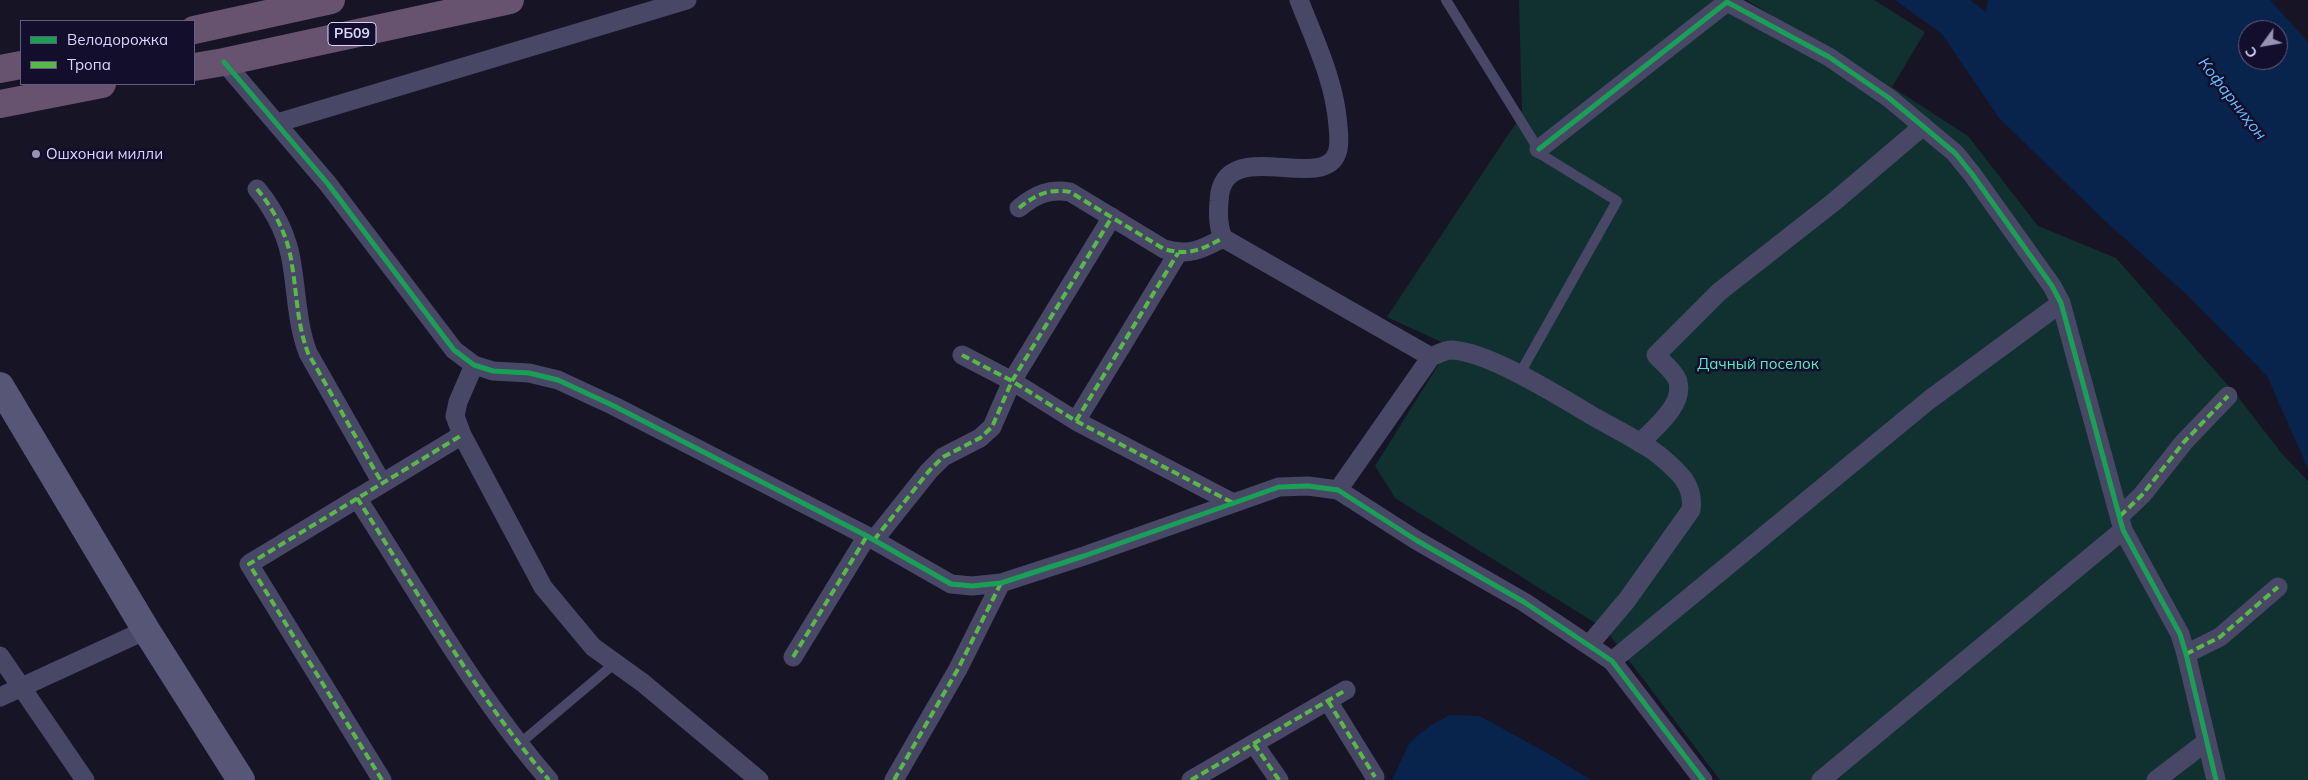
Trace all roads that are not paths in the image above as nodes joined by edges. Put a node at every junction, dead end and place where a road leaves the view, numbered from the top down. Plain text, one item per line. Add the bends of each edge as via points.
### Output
1 (331, 0) edge
2 (506, 0) edge
3 (687, 0) edge
4 (1298, 0) edge
5 (1446, 0) edge
6 (1725, 1) edge
7 (459, 7) edge
8 (195, 30) edge
9 (224, 62) junction
10 (20, 65) edge
11 (195, 67) edge
12 (0, 69) edge
13 (97, 85) edge
14 (0, 104) edge
15 (277, 123) junction
16 (1923, 126) junction
17 (1539, 149) junction
18 (257, 189) dead end
19 (1018, 208) dead end
20 (1112, 217) junction
21 (1223, 238) junction
22 (1178, 252) junction
23 (2061, 303) junction
24 (962, 355) dead end
25 (1431, 357) junction
26 (474, 365) junction
27 (1519, 375) junction
28 (1012, 381) junction
29 (0, 386) edge
30 (2228, 396) dead end
31 (1076, 421) junction
32 (462, 435) junction
33 (1640, 443) junction
34 (382, 483) junction
35 (1338, 490) junction
36 (357, 498) junction
37 (1234, 503) junction
38 (2122, 523) junction
39 (871, 538) junction
40 (1002, 583) junction
41 (2278, 587) dead end
42 (146, 630) junction
43 (1589, 645) junction
44 (2186, 654) junction
45 (0, 656) edge
46 (793, 657) dead end
47 (1612, 661) junction
48 (614, 664) junction
49 (23, 688) junction
50 (1346, 690) dead end
51 (0, 697) edge
52 (1328, 701) junction
53 (2206, 742) junction
54 (1254, 744) junction
55 (518, 745) junction
56 (1375, 777) dead end
57 (85, 780) edge
58 (241, 780) edge
59 (382, 780) edge
60 (549, 780) edge
61 (759, 780) edge
62 (894, 780) edge
63 (1191, 780) edge
64 (1279, 780) edge
65 (1703, 780) edge
66 (1820, 780) edge
67 (2156, 780) edge
68 (2216, 780) edge

1 - 8 highway, РБ09
2 - 7 highway, РБ09
3 - 15 street
4 - 21 street via 1337,104 1337,154 1318,168 1246,166 1233,173 1219,192 1218,227
5 - 17 lane
6 - 16 street via 1829,57
6 - 17 street
7 - 9 highway, РБ09
9 - 11 highway, РБ09
9 - 15 street
10 - 12 highway
13 - 14 highway
15 - 26 street via 328,184 454,350
16 - 23 street via 1955,153 1972,174
16 - 33 street via 1835,201 1719,292 1656,355 1678,381 1678,392 1673,408
17 - 27 lane via 1542,155 1617,201
18 - 34 street via 278,218 292,264 301,334 308,352
19 - 20 street via 1038,195 1056,189 1070,192
20 - 22 street via 1164,249
20 - 28 street
21 - 22 street via 1200,251
21 - 25 street
22 - 31 street
23 - 38 street
23 - 47 street via 1929,400
24 - 28 street
25 - 27 street via 1442,351 1466,352
25 - 35 street
26 - 32 street via 456,409 455,416
26 - 39 street via 493,371 529,372 558,380
27 - 33 street
28 - 31 street
28 - 39 street via 992,427 980,438 943,457
29 - 42 main road
30 - 38 street via 2184,442
31 - 37 street
32 - 34 street
32 - 48 street via 543,588 593,647
33 - 43 street via 1682,478 1693,501 1691,510 1627,600
34 - 36 street
35 - 37 street via 1279,487
35 - 43 street
36 - 55 street
36 - 59 street via 249,564
37 - 40 street
38 - 44 street via 2180,634
38 - 66 street
39 - 40 street via 951,584
39 - 46 street
40 - 62 street via 958,669
41 - 44 street via 2220,637
42 - 49 street
42 - 58 main road
43 - 47 street
44 - 53 street
45 - 49 street
47 - 65 street
48 - 55 lane
48 - 61 street via 643,683
49 - 51 street
49 - 57 street
50 - 52 street
52 - 54 street
52 - 56 street
53 - 67 street
53 - 68 street
54 - 63 street
54 - 64 street
55 - 60 street

